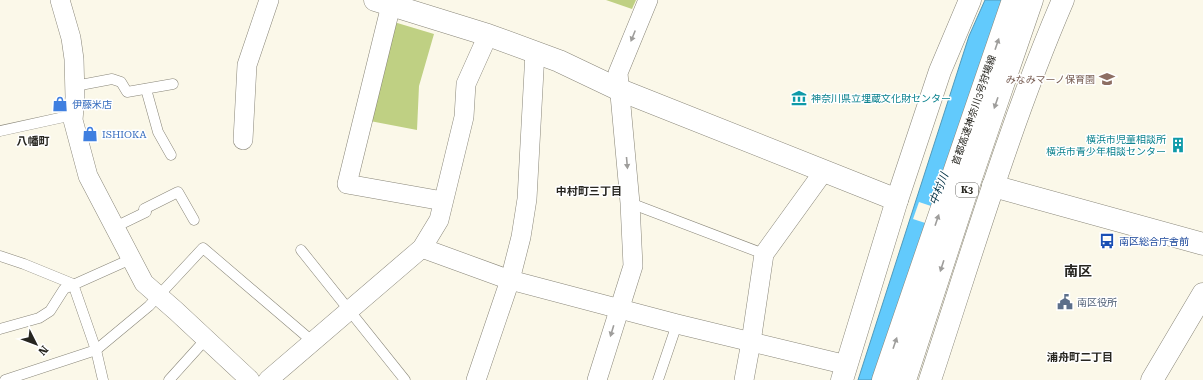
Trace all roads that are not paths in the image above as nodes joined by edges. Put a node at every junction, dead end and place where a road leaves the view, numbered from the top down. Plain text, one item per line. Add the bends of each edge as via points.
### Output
1 (60, 0) edge
2 (268, 0) edge
3 (648, 0) edge
4 (970, 0) edge
5 (1012, 0) edge
6 (1032, 0) edge
7 (1063, 0) edge
8 (383, 3) edge
9 (488, 36) junction
10 (534, 52) junction
11 (173, 84) dead end
12 (75, 86) junction
13 (146, 89) junction
14 (620, 90) junction
15 (73, 115) junction
16 (0, 131) edge
17 (243, 140) dead end
18 (171, 155) dead end
19 (824, 171) junction
20 (993, 186) junction
21 (896, 200) junction
22 (443, 201) junction
23 (630, 203) junction
24 (194, 220) dead end
25 (115, 227) junction
26 (1203, 244) edge
27 (422, 248) junction
28 (301, 250) dead end
29 (764, 254) junction
30 (0, 256) edge
31 (131, 259) junction
32 (510, 280) junction
33 (73, 284) junction
34 (1203, 294) edge
35 (159, 296) junction
36 (350, 309) junction
37 (619, 309) junction
38 (677, 324) junction
39 (0, 329) edge
40 (206, 339) junction
41 (312, 342) junction
42 (751, 342) junction
43 (96, 350) junction
44 (845, 373) edge
45 (247, 379) edge
46 (5, 380) edge
47 (103, 380) edge
48 (169, 380) edge
49 (268, 380) edge
50 (405, 380) edge
51 (476, 380) edge
52 (597, 380) edge
53 (658, 380) edge
54 (744, 380) edge
55 (882, 380) edge
56 (905, 380) edge
57 (930, 380) edge
58 (1152, 380) edge

1 - 12 street via 71,38
2 - 17 street via 247,65
3 -> 14 street via 618,73
4 - 21 main road via 940,71
55 -> 5 main road, 首都高速神奈川3号狩場線 / K3
6 -> 56 main road, 首都高速神奈川3号狩場線 / K3
7 - 20 main road
8 - 9 main road
8 - 22 street via 347,184
9 - 10 main road
9 - 22 street via 466,84 464,117
10 - 14 main road
10 - 32 street via 527,200 522,237
11 - 13 lane
12 - 13 lane via 112,79 121,82 127,92
12 - 15 street
13 - 18 lane via 158,132
14 - 19 main road
14 -> 23 street
15 - 16 lane
15 - 25 street via 88,176
19 - 21 main road
19 - 29 street
20 - 26 main road
20 - 57 main road
21 - 44 main road
22 - 27 street via 439,220
23 - 29 lane
23 - 37 street via 633,266
24 - 25 lane via 178,192
25 - 31 street
27 - 32 street
27 - 36 street
28 - 36 lane
29 - 42 street
30 - 33 lane
31 - 33 lane
31 - 35 street via 144,283
32 - 37 street
32 - 51 street
33 - 39 lane via 64,289 50,311 39,318
33 - 43 lane
34 - 58 main road
35 - 40 street
35 - 41 lane via 203,248
35 - 43 lane
36 - 41 street
36 - 50 lane
37 - 38 street
37 -> 52 street
38 - 42 street
38 - 53 lane
40 - 45 street
40 - 48 lane
41 - 49 street
42 - 44 street
42 - 54 street
43 - 46 lane
43 - 47 lane

